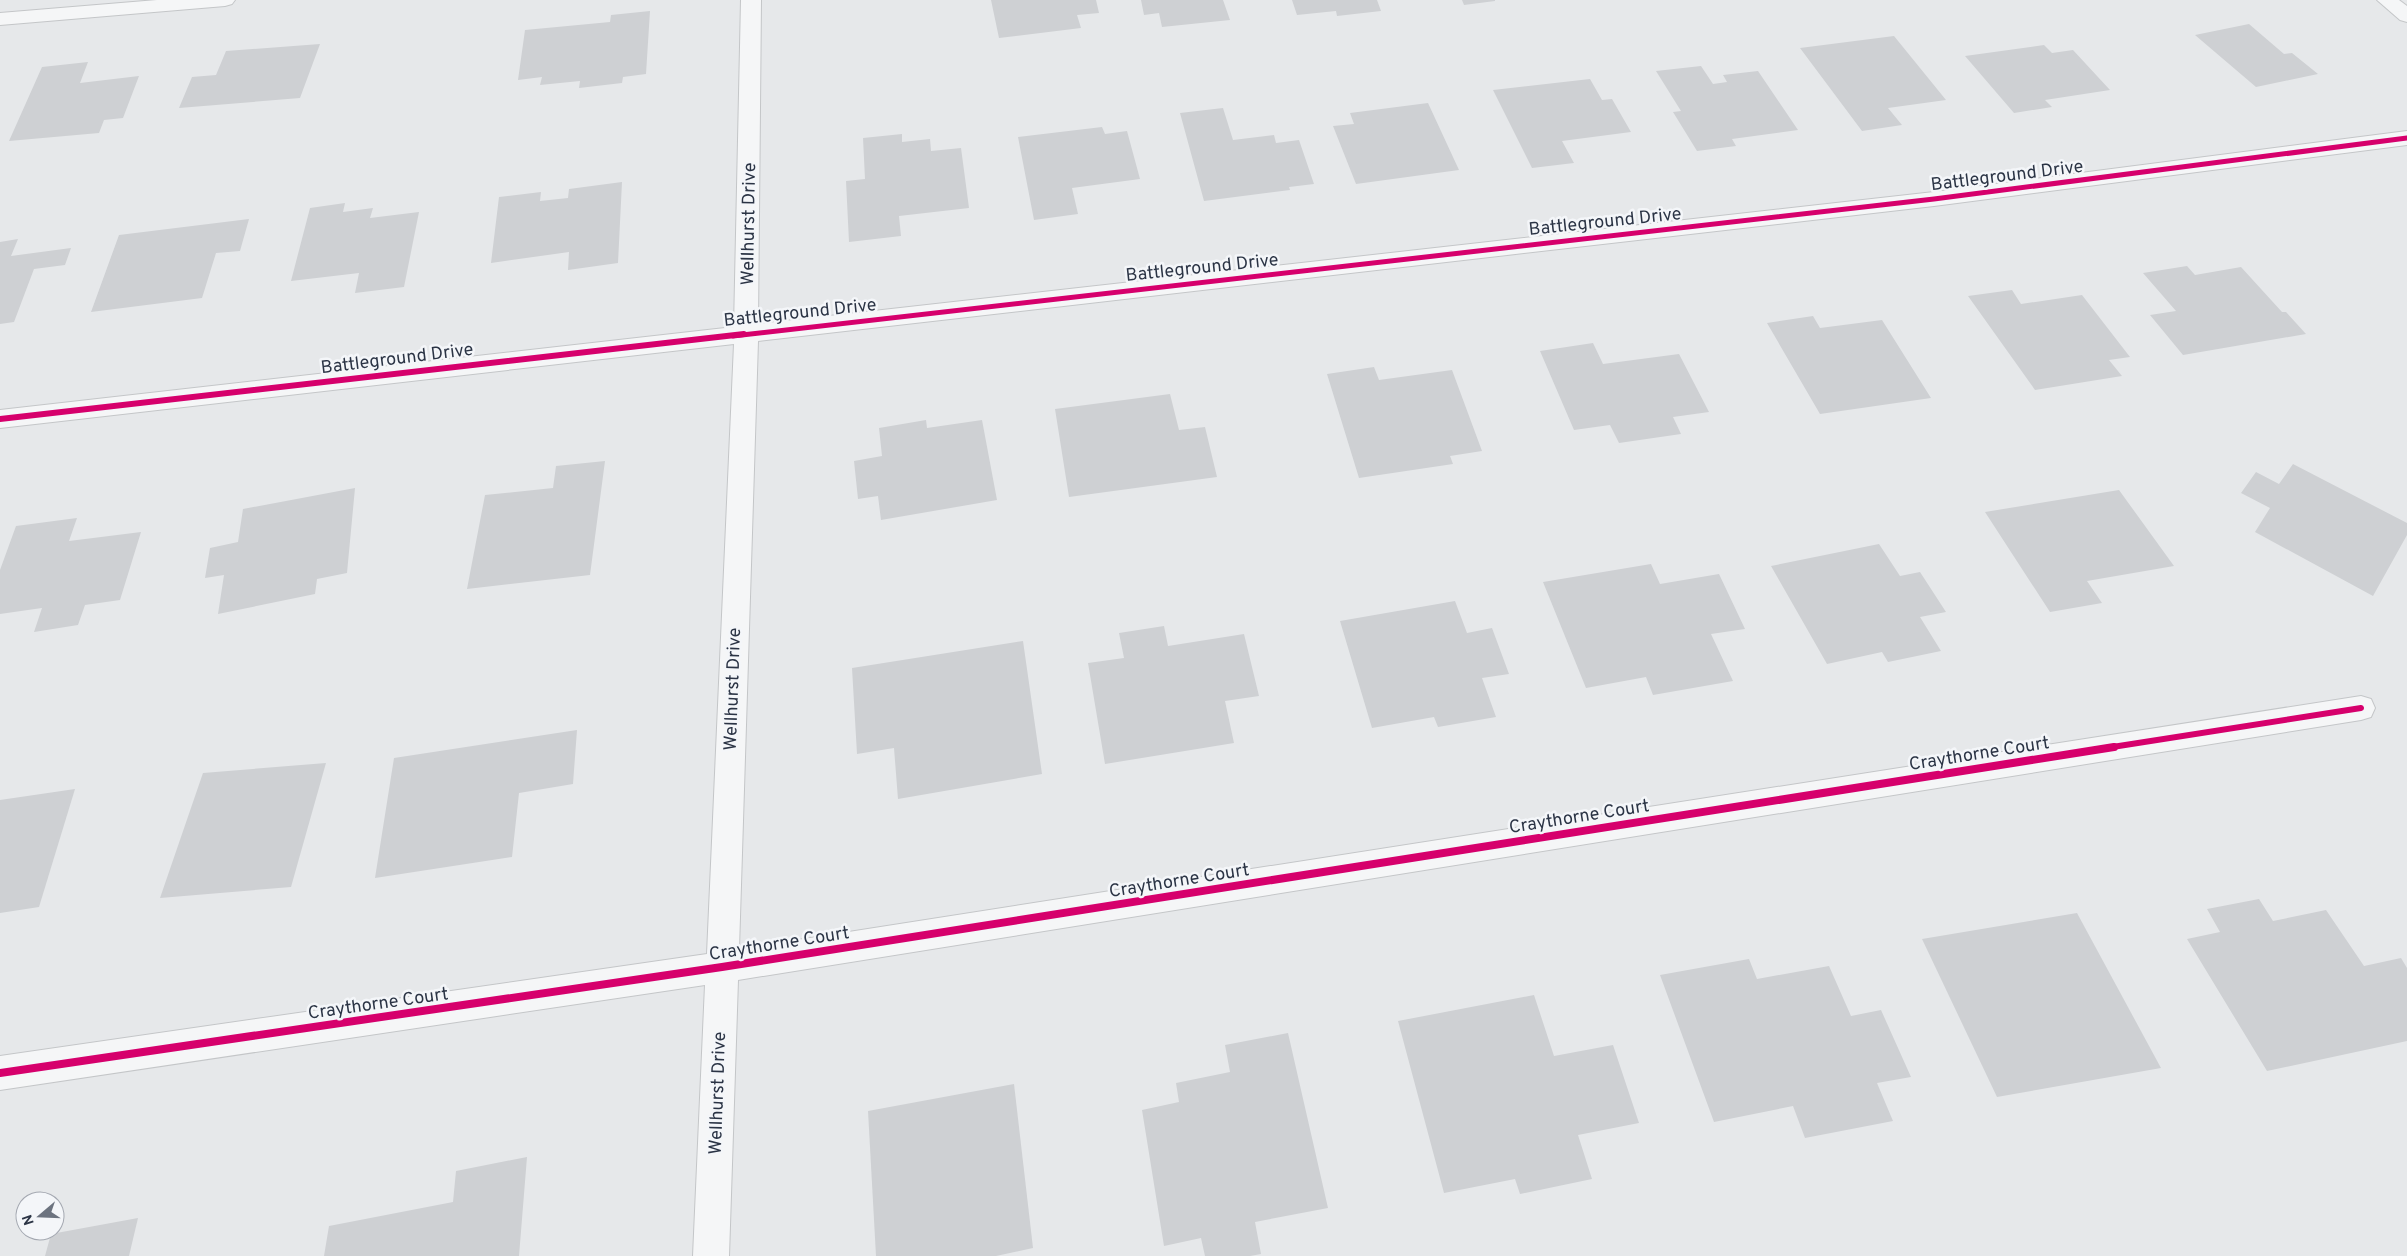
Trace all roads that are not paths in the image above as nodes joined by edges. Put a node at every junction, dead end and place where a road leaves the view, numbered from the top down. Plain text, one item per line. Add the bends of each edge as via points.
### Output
1 (226, 0) edge
2 (751, 0) edge
3 (2387, 0) edge
4 (2407, 16) edge
5 (0, 19) edge
6 (2407, 138) edge
7 (746, 333) junction
8 (0, 419) edge
9 (2361, 708) dead end
10 (722, 968) junction
11 (0, 1073) edge
12 (711, 1256) edge

1 - 5 street
2 - 7 street, Wellhurst Drive
3 - 4 street
6 - 7 street, Battleground Drive via 1934,199
7 - 8 street, Battleground Drive
7 - 10 street, Wellhurst Drive
9 - 10 street, Craythorne Court
10 - 11 street, Craythorne Court
10 - 12 street, Wellhurst Drive

